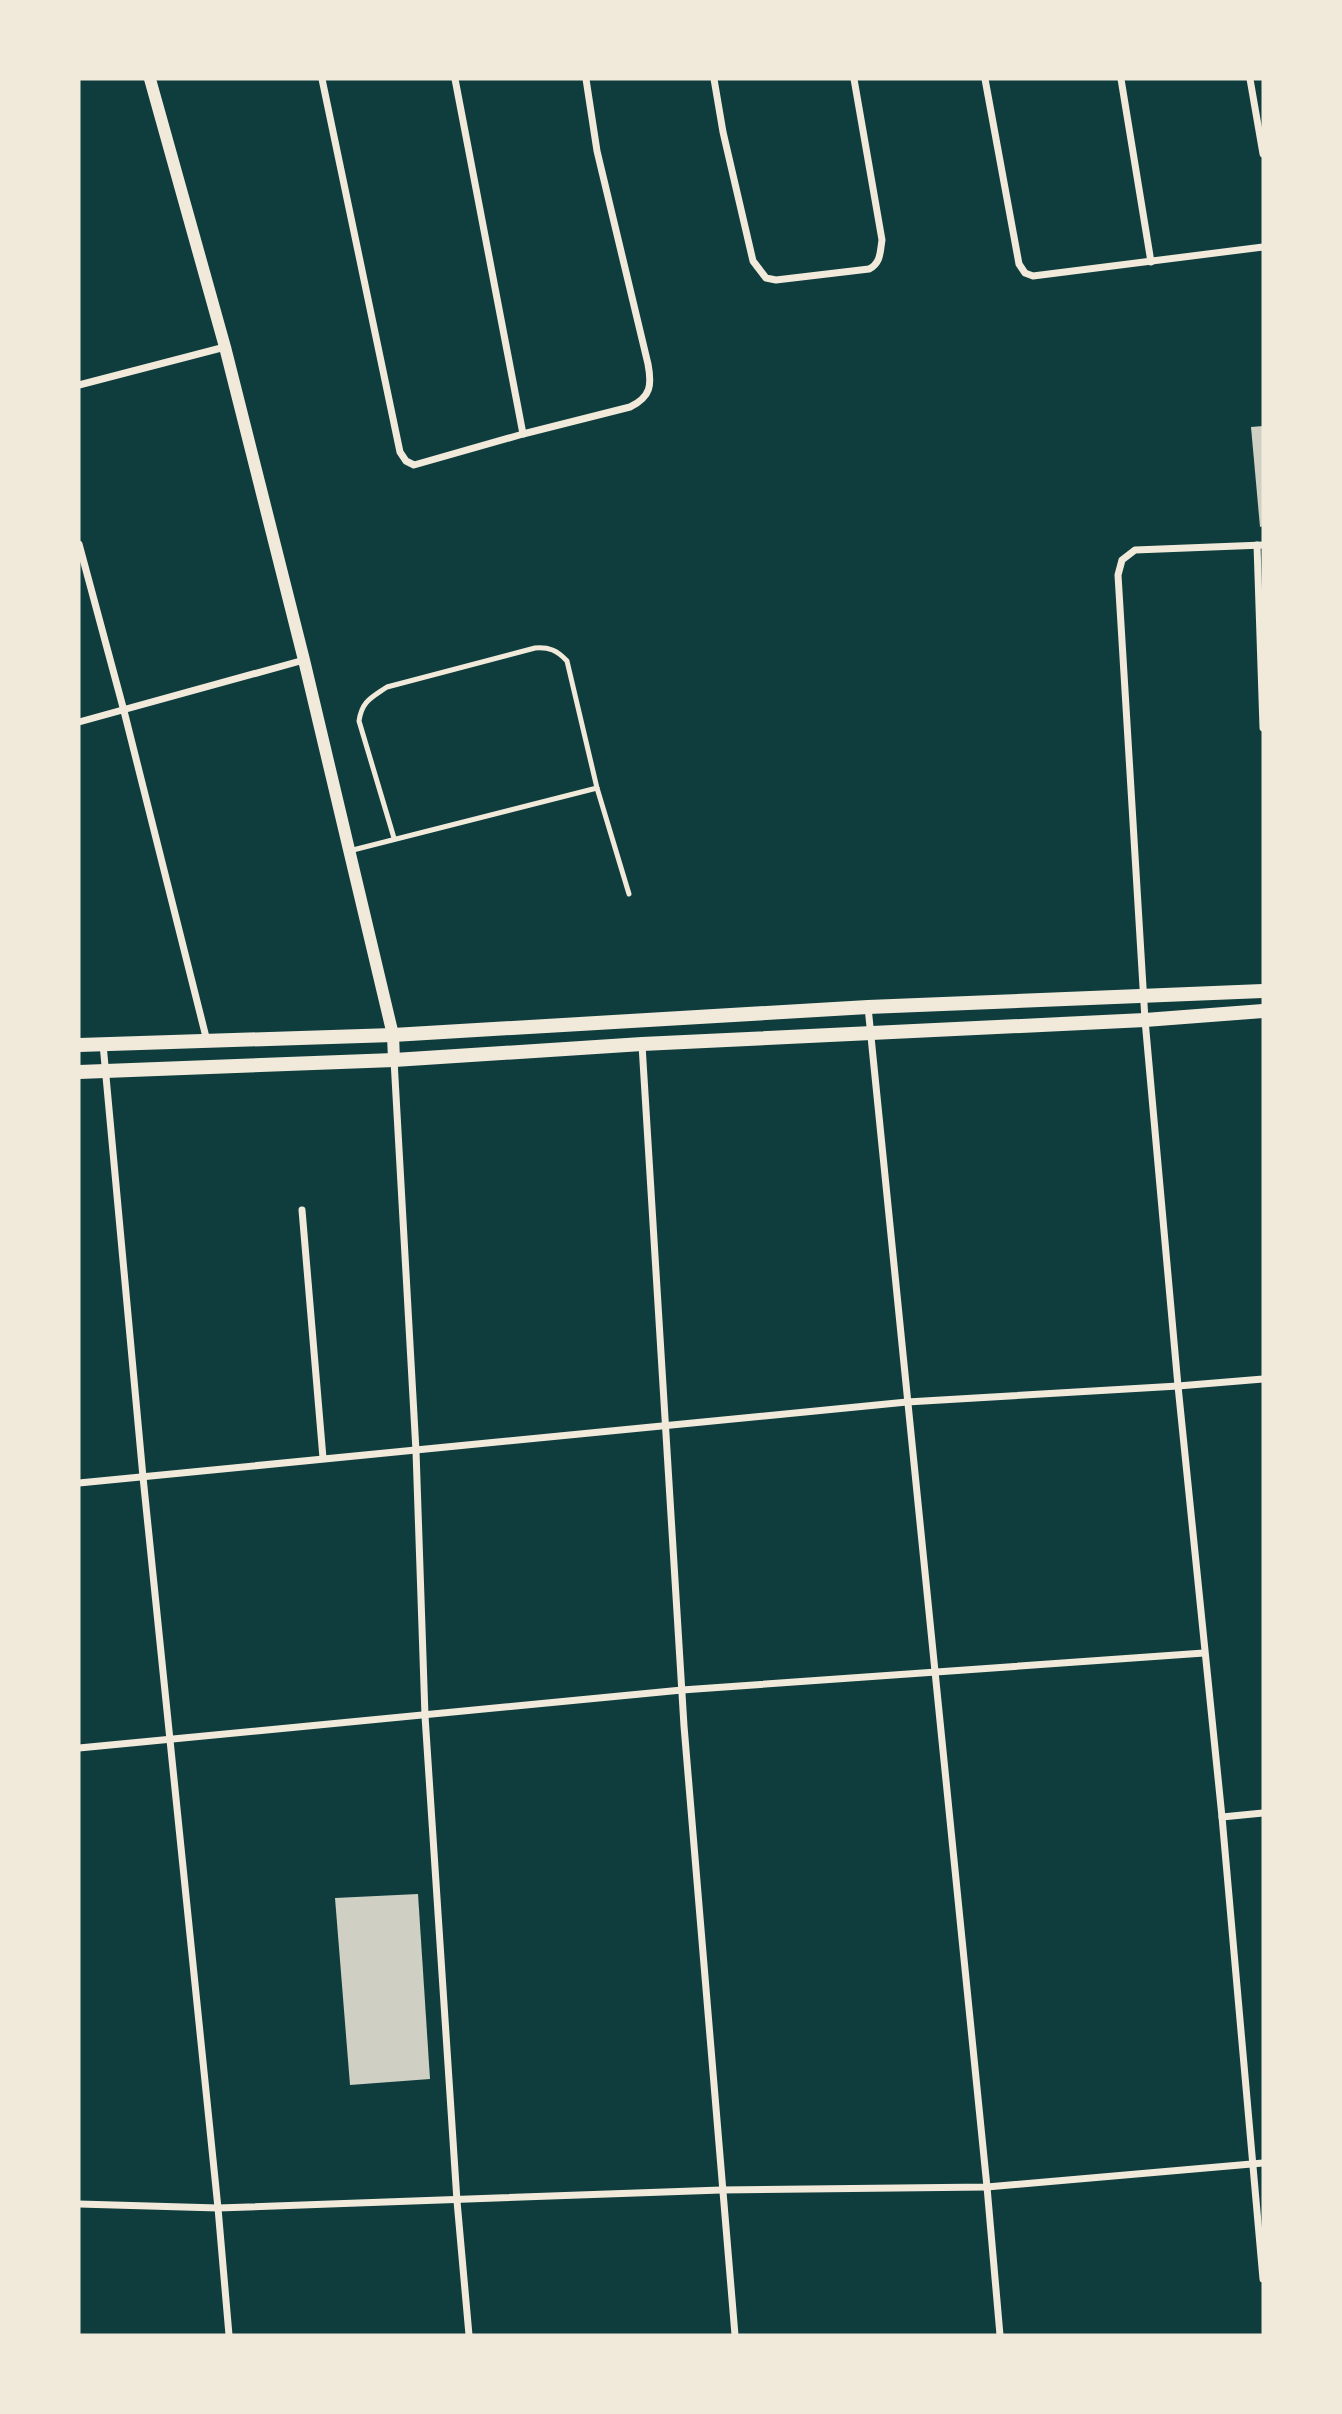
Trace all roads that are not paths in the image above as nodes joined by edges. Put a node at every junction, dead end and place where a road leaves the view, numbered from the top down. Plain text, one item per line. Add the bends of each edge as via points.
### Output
1 (150, 79) edge
2 (322, 79) edge
3 (455, 79) edge
4 (586, 79) edge
5 (714, 79) edge
6 (854, 79) edge
7 (985, 79) edge
8 (1121, 79) edge
9 (1250, 79) edge
10 (1263, 154) edge
11 (1263, 247) edge
12 (1152, 262) junction
13 (225, 347) junction
14 (79, 385) edge
15 (523, 434) junction
16 (79, 544) edge
17 (1260, 545) edge
18 (304, 660) junction
19 (124, 711) junction
20 (79, 722) edge
21 (1263, 728) edge
22 (597, 788) junction
23 (394, 838) junction
24 (349, 851) junction
25 (629, 894) dead end
26 (1263, 991) edge
27 (1144, 995) junction
28 (868, 1007) junction
29 (1263, 1011) edge
30 (1145, 1020) junction
31 (869, 1032) junction
32 (393, 1035) junction
33 (207, 1041) junction
34 (103, 1044) junction
35 (642, 1044) junction
36 (79, 1045) edge
37 (394, 1060) junction
38 (105, 1070) junction
39 (79, 1072) edge
40 (302, 1210) dead end
41 (1263, 1378) edge
42 (1178, 1386) junction
43 (907, 1402) junction
44 (664, 1424) junction
45 (416, 1451) junction
46 (323, 1458) junction
47 (143, 1477) junction
48 (79, 1483) edge
49 (1204, 1653) junction
50 (934, 1671) junction
51 (682, 1690) junction
52 (425, 1716) junction
53 (171, 1740) junction
54 (79, 1748) edge
55 (1263, 1813) edge
56 (1222, 1817) junction
57 (1263, 2163) edge
58 (1252, 2164) junction
59 (987, 2187) junction
60 (721, 2190) junction
61 (457, 2201) junction
62 (79, 2204) edge
63 (218, 2208) junction
64 (1263, 2279) edge
65 (229, 2335) edge
66 (469, 2335) edge
67 (734, 2335) edge
68 (1000, 2335) edge

1 - 13 street
2 - 15 street via 400,452 406,461 423,464
3 - 15 street
4 - 15 street via 597,151 651,378 648,393 630,407
5 - 6 street via 753,261 765,278 776,280 870,269 880,257 882,240
7 - 12 street via 1019,264 1025,273 1033,276
8 - 12 street
9 - 10 street
11 - 12 street
13 - 14 street
13 - 18 street
16 - 19 street
17 - 21 street
17 - 27 street via 1135,550 1122,560 1118,575
18 - 19 street
18 - 24 street
19 - 20 street
19 - 33 street
22 - 23 lane
22 - 23 lane via 567,660 558,652 535,648 387,687 361,708 359,721
22 - 25 lane
23 - 24 lane
24 - 32 street
26 - 27 main road
27 - 28 main road
27 - 30 street
28 - 31 street
28 - 32 main road
29 - 30 main road
30 - 31 main road
30 - 42 street
31 - 35 main road
31 - 43 street
32 - 33 main road
32 - 37 street
33 - 34 main road
34 - 36 main road
34 - 38 street
35 - 37 main road
35 - 44 street
37 - 38 main road
37 - 45 street
38 - 39 main road
38 - 47 street
40 - 46 street
41 - 42 street
42 - 43 street
42 - 49 street
43 - 44 street
43 - 50 street
44 - 45 street
44 - 51 street
45 - 46 street
45 - 52 street
46 - 47 street
47 - 48 street
47 - 53 street
49 - 50 street
49 - 56 street
50 - 51 street
50 - 59 street
51 - 52 street
51 - 60 street
52 - 53 street
52 - 61 street
53 - 54 street
53 - 63 street
55 - 56 street
56 - 58 street
57 - 58 street
58 - 59 street
58 - 64 street
59 - 60 street
59 - 68 street
60 - 61 street
60 - 67 street
61 - 63 street
61 - 66 street
62 - 63 street
63 - 65 street

